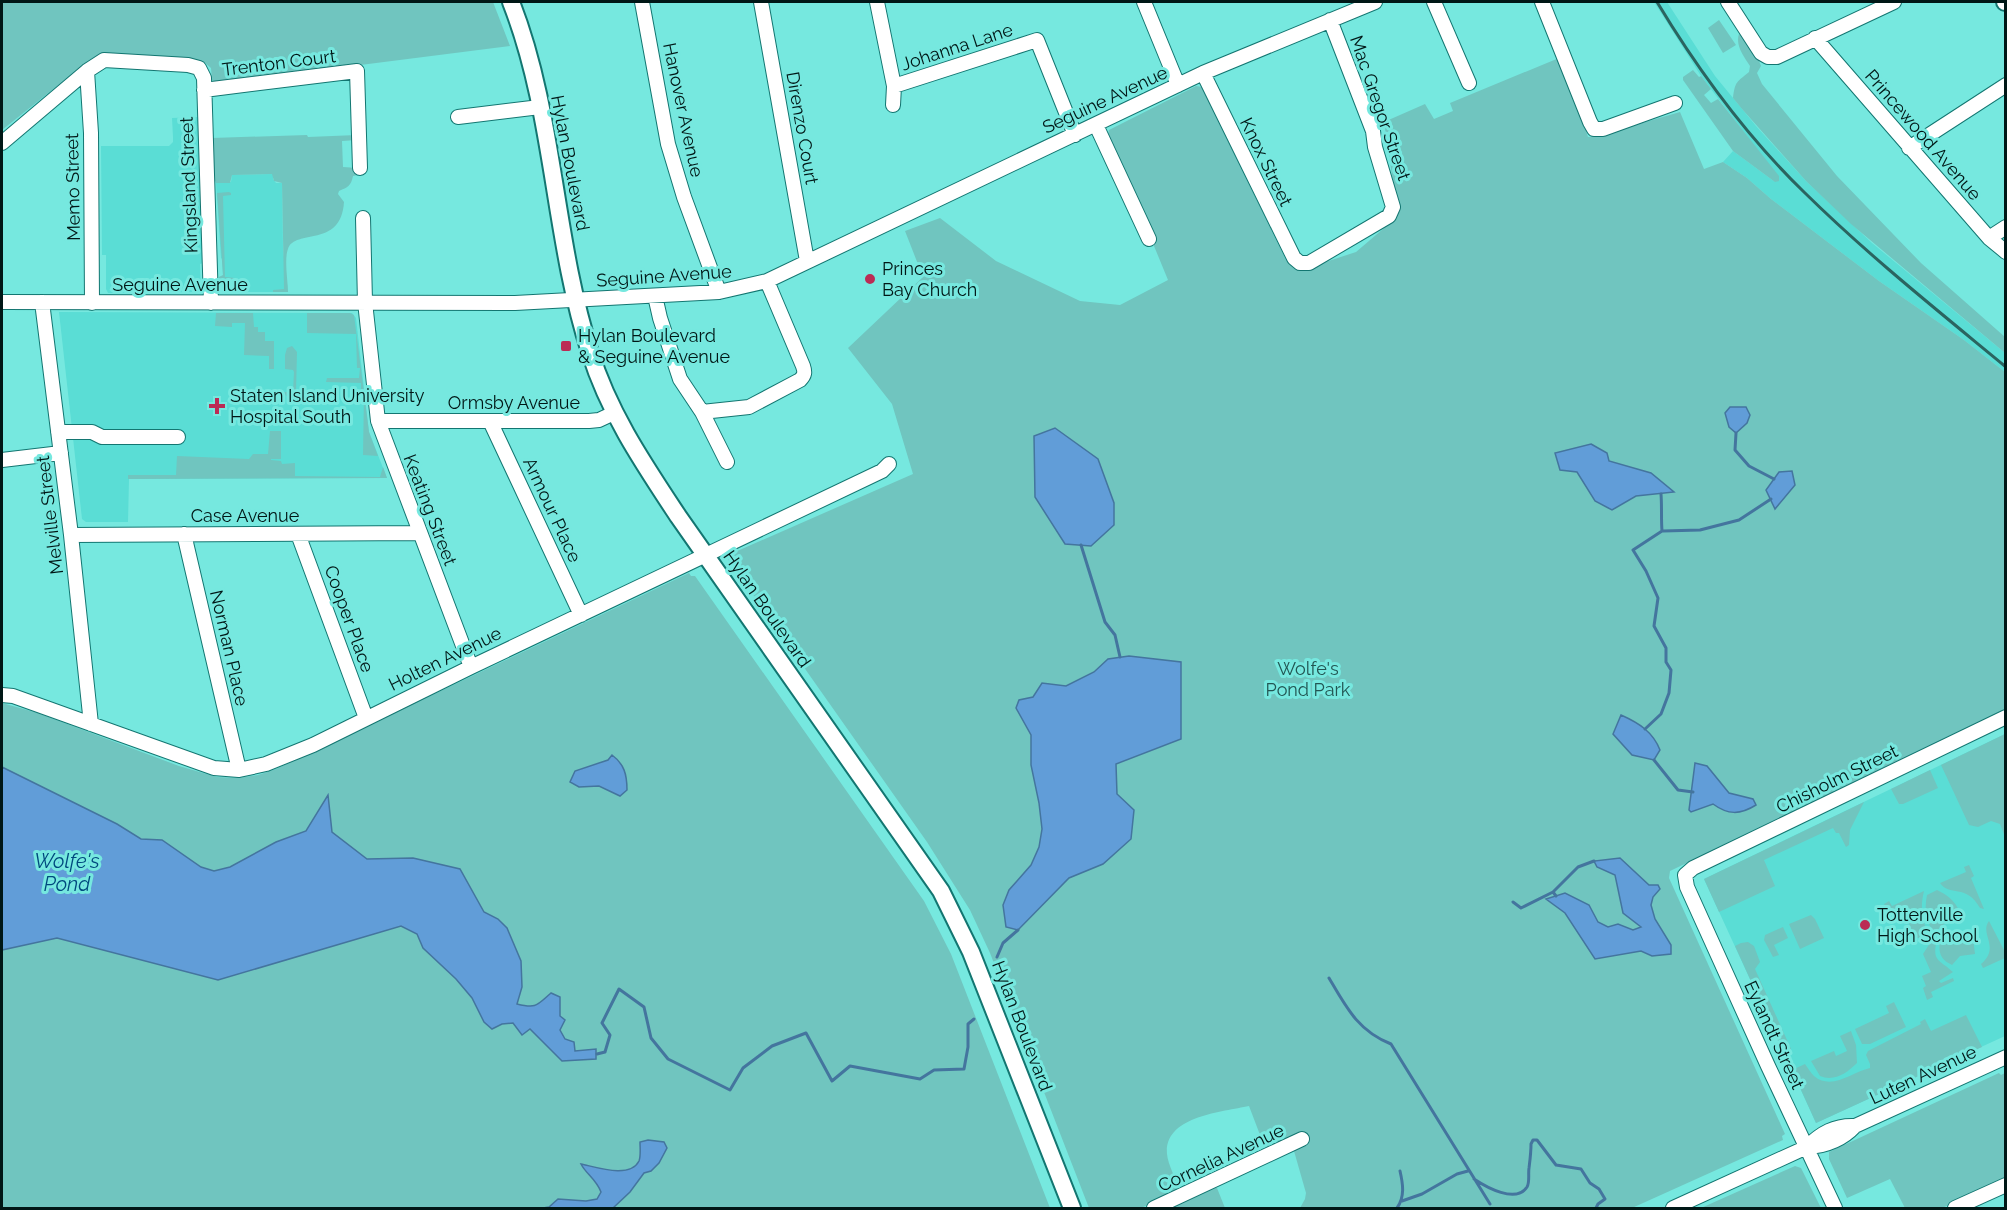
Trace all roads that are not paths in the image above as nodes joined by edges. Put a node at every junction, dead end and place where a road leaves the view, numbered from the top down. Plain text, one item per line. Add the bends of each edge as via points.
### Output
1 (511, 2) edge
2 (642, 2) edge
3 (761, 2) edge
4 (877, 2) edge
5 (1144, 2) edge
6 (1375, 2) edge
7 (1434, 2) edge
8 (1542, 2) edge
9 (1728, 2) edge
10 (1894, 2) edge
11 (1330, 20) junction
12 (1815, 38) junction
13 (199, 68) joint
14 (87, 71) junction
15 (1203, 73) junction
16 (1469, 83) dead end
17 (1178, 85) junction
18 (894, 86) junction
19 (2006, 86) edge
20 (204, 90) junction
21 (1675, 103) dead end
22 (893, 105) dead end
23 (540, 107) junction
24 (458, 117) dead end
25 (1096, 125) junction
26 (1075, 135) junction
27 (2, 143) edge
28 (1909, 148) junction
29 (360, 168) dead end
30 (363, 218) dead end
31 (2006, 227) edge
32 (1989, 238) junction
33 (1149, 239) dead end
34 (2006, 252) edge
35 (807, 261) junction
36 (1300, 263) joint
37 (766, 281) junction
38 (719, 292) junction
39 (655, 296) junction
40 (577, 300) junction
41 (2, 302) edge
42 (42, 302) junction
43 (365, 302) junction
44 (92, 303) junction
45 (211, 303) junction
46 (702, 412) junction
47 (614, 413) junction
48 (378, 421) junction
49 (490, 421) junction
50 (58, 432) junction
51 (178, 437) dead end
52 (60, 453) junction
53 (2, 460) edge
54 (728, 462) dead end
55 (889, 464) dead end
56 (420, 533) junction
57 (184, 534) junction
58 (298, 534) junction
59 (71, 535) junction
60 (705, 555) junction
61 (581, 615) junction
62 (471, 667) junction
63 (2, 694) edge
64 (2006, 717) edge
65 (366, 718) junction
66 (91, 724) junction
67 (239, 770) junction
68 (1685, 874) joint
69 (2006, 1057) edge
70 (1302, 1139) dead end
71 (1807, 1147) junction
72 (2006, 1185) edge
73 (1072, 1209) edge
74 (1154, 1209) edge
75 (1673, 1209) edge
76 (1835, 1209) edge
77 (1955, 1209) edge

1 - 23 main road, Hylan Boulevard
2 - 38 street, Hanover Avenue via 668,144
3 - 35 street, Direnzo Court
4 - 18 street, Johanna Lane
5 - 17 street
6 - 11 street, Seguine Avenue
7 - 16 street
8 - 21 street via 1594,129
9 - 12 street via 1761,53 1768,57 1777,57
10 - 12 street
11 - 15 street, Seguine Avenue
11 - 36 street, Mac Gregor Street via 1372,130 1393,207 1389,216 1309,263
12 - 28 street, Princewood Avenue
13 - 14 street, Trenton Court via 104,60
13 - 20 street, Kingsland Street
14 - 27 street, Trenton Court
14 - 44 street, Memo Street
15 - 17 street, Seguine Avenue
15 - 36 street, Knox Street via 1294,258
17 - 25 street, Seguine Avenue
18 - 22 street, Johanna Lane
18 - 26 street, Johanna Lane via 1037,40
19 - 28 street
20 - 29 street, Trenton Court via 357,71
20 - 45 street, Kingsland Street
23 - 24 street
23 - 40 main road, Hylan Boulevard
25 - 26 street, Seguine Avenue
25 - 33 street
26 - 35 street, Seguine Avenue
28 - 32 street, Princewood Avenue
30 - 43 street, Keating Street
31 - 32 street
32 - 34 street, Princewood Avenue
35 - 37 street, Seguine Avenue
37 - 38 street, Seguine Avenue
37 - 46 street via 805,374 749,406
38 - 39 street, Seguine Avenue
39 - 40 street, Seguine Avenue
39 - 46 street via 680,379
40 - 43 street, Seguine Avenue
40 - 47 main road, Hylan Boulevard via 589,350
41 - 42 street, Seguine Avenue
42 - 44 street, Seguine Avenue
42 - 50 street, Melville Street
43 - 45 street, Seguine Avenue
43 - 48 street, Keating Street
44 - 45 street, Seguine Avenue
46 - 54 street
47 - 49 street, Ormsby Avenue via 593,421
47 - 60 main road, Hylan Boulevard via 641,461
48 - 49 street, Ormsby Avenue
48 - 56 street, Keating Street
49 - 61 street, Armour Place
50 - 51 street via 92,432 102,437
50 - 52 street, Melville Street
52 - 53 street
52 - 59 street, Melville Street
55 - 60 street, Holten Avenue via 882,471
56 - 58 street, Case Avenue
56 - 62 street, Keating Street
57 - 58 street, Case Avenue
57 - 59 street, Case Avenue
57 - 67 street, Norman Place
58 - 65 street, Cooper Place
59 - 66 street, Melville Street
60 - 61 street, Holten Avenue
60 - 73 main road, Hylan Boulevard via 948,903
61 - 62 street, Holten Avenue
62 - 65 street, Holten Avenue
63 - 66 street, Holten Avenue
64 - 68 street, Chisholm Street
65 - 67 street, Holten Avenue via 313,745
66 - 67 street, Holten Avenue via 214,768
68 - 71 street, Eylandt Street via 1685,883
69 - 71 street, Luten Avenue via 1855,1126 1841,1126 1818,1136
70 - 74 street, Cornelia Avenue
71 - 75 street, Luten Avenue
71 - 76 street, Eylandt Street
72 - 77 street

